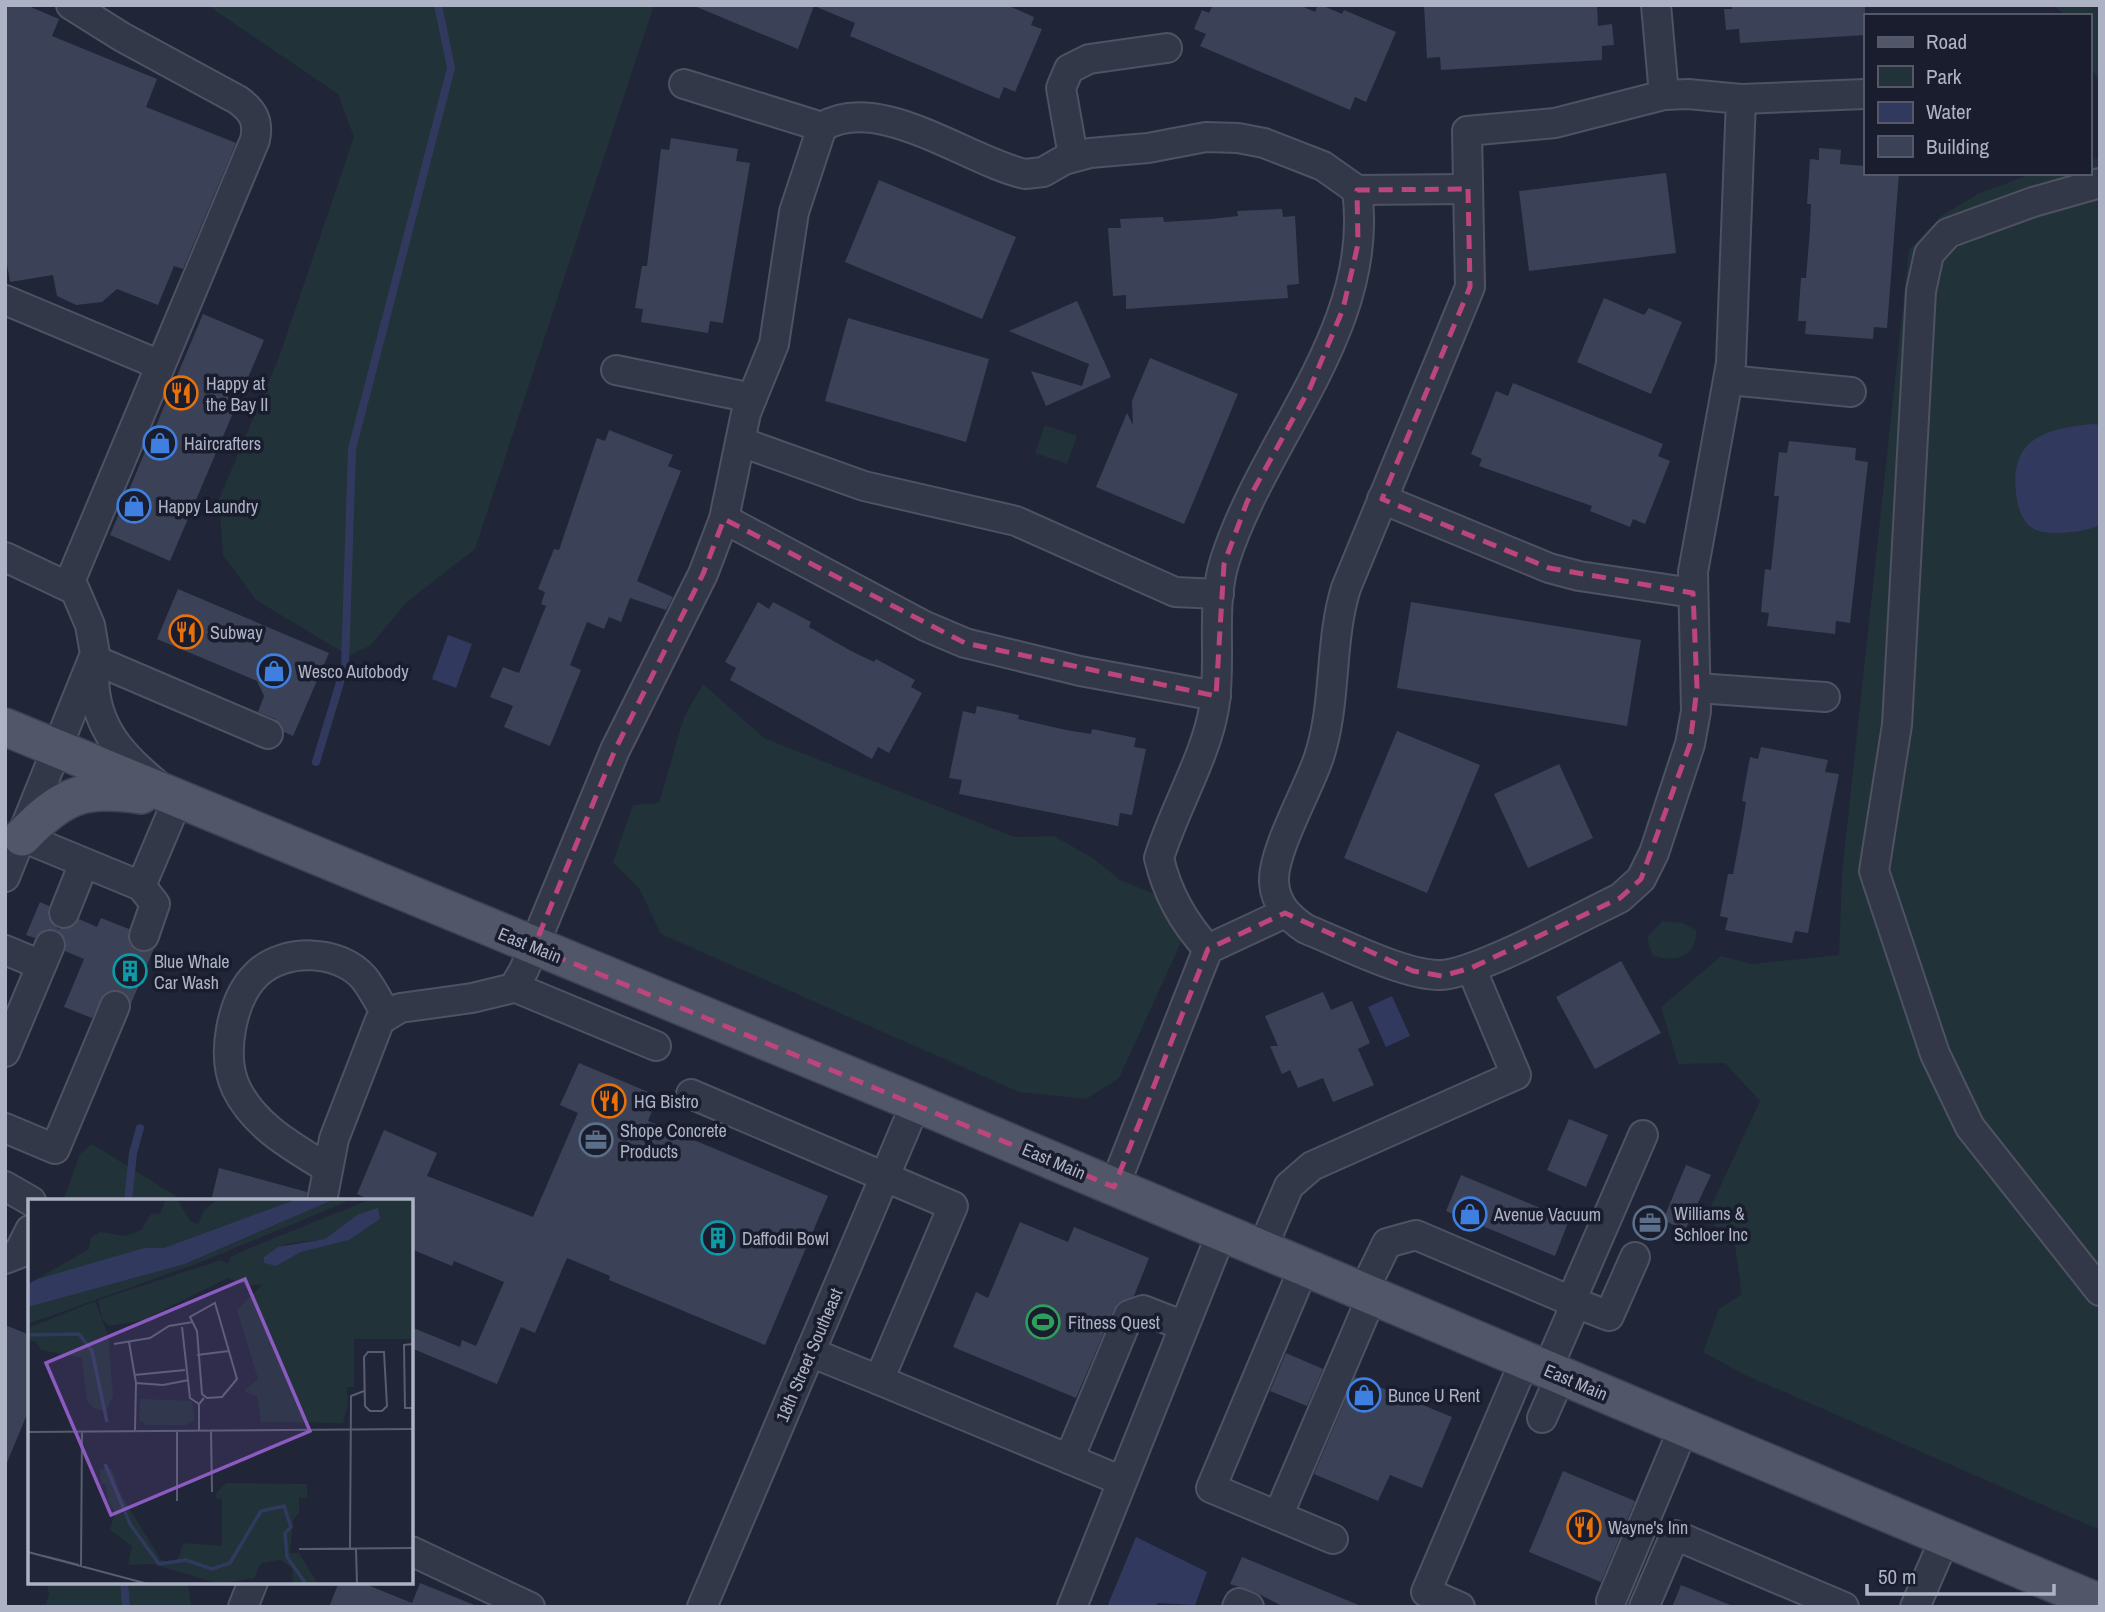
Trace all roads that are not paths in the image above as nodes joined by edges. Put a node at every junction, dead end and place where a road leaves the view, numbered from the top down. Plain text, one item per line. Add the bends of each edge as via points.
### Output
1 (71, 5) edge
2 (1656, 5) edge
3 (1167, 48) dead end
4 (684, 84) dead end
5 (1864, 93) edge
6 (1664, 95) junction
7 (1741, 99) junction
8 (821, 127) junction
9 (1073, 156) junction
10 (2100, 183) edge
11 (1468, 189) junction
12 (1357, 190) junction
13 (5, 300) edge
14 (160, 365) junction
15 (616, 370) dead end
16 (1729, 380) junction
17 (1850, 393) dead end
18 (752, 398) junction
19 (741, 442) junction
20 (1382, 499) junction
21 (724, 519) junction
22 (6, 560) edge
23 (69, 584) junction
24 (1219, 593) junction
25 (1693, 593) junction
26 (94, 660) junction
27 (1697, 688) junction
28 (1216, 696) junction
29 (1825, 697) dead end
30 (5, 727) edge
31 (268, 734) dead end
32 (58, 750) junction
33 (177, 801) junction
34 (22, 837) junction
35 (84, 863) junction
36 (5, 877) edge
37 (141, 887) junction
38 (64, 912) dead end
39 (1285, 913) junction
40 (144, 936) tunnel mouth
41 (534, 947) junction
42 (1208, 949) junction
43 (5, 950) edge
44 (1471, 968) junction
45 (514, 987) junction
46 (115, 1006) tunnel mouth
47 (386, 1014) junction
48 (656, 1046) dead end
49 (5, 1052) edge
50 (691, 1094) dead end
51 (916, 1103) junction
52 (5, 1128) edge
53 (1643, 1135) dead end
54 (327, 1168) junction
55 (885, 1177) junction
56 (5, 1186) edge
57 (1114, 1186) junction
58 (322, 1199) edge
59 (28, 1200) edge
60 (1222, 1232) junction
61 (28, 1234) edge
62 (1262, 1249) junction
63 (1635, 1258) dead end
64 (5, 1259) edge
65 (1304, 1267) junction
66 (2100, 1291) edge
67 (1367, 1294) junction
68 (1573, 1302) junction
69 (1184, 1326) junction
70 (810, 1352) junction
71 (1544, 1368) junction
72 (879, 1380) junction
73 (1542, 1418) dead end
74 (1685, 1427) junction
75 (1069, 1459) junction
76 (1122, 1481) junction
77 (1278, 1516) junction
78 (1945, 1538) junction
79 (1333, 1539) dead end
80 (413, 1552) edge
81 (252, 1584) edge
82 (1611, 1601) dead end
83 (2100, 1603) edge
84 (243, 1607) edge
85 (530, 1607) edge
86 (702, 1607) edge
87 (1072, 1607) edge
88 (1237, 1607) edge
89 (1249, 1607) edge
90 (1460, 1607) edge
91 (1644, 1607) edge
92 (1844, 1607) edge
93 (1915, 1607) edge

1 - 14 street via 229,94 256,120 255,140
2 - 6 street
3 - 9 street via 1089,59 1069,69 1061,88
4 - 8 street
5 - 7 street
6 - 7 street
6 - 11 street via 1555,123 1467,131
7 - 16 street
8 - 9 street via 849,117 888,120 1025,174 1044,172
8 - 18 street via 794,212 774,344
9 - 12 street via 1206,137 1238,138 1323,166
10 - 66 street via 1948,233 1929,254 1921,291 1897,725 1874,871 1935,1054 1970,1127
11 - 12 street
11 - 20 street via 1470,287
12 - 24 street via 1358,244 1343,309 1310,388 1247,502 1224,564
13 - 14 street
14 - 23 street
15 - 18 street
16 - 17 street
16 - 25 street via 1695,553
18 - 19 street
19 - 21 street
19 - 24 street via 864,486 1016,521 1175,592
20 - 25 street via 1549,568
20 - 39 street via 1339,611 1329,722 1276,869 1274,883
21 - 28 street via 965,643 1080,671
21 - 41 street via 703,575 620,739
22 - 23 street
23 - 26 street via 86,613
24 - 28 street
25 - 27 street
26 - 31 street
26 - 32 street
26 - 33 street via 92,684 109,734 125,756
27 - 29 street
27 - 44 street via 1690,744 1642,879 1620,898
28 - 42 street via 1209,728 1159,858 1165,883 1181,913
30 - 32 main road, East Main
32 - 33 main road, East Main
32 - 34 street
33 - 34 main road via 110,791 81,793 53,808
33 - 37 street
33 - 41 main road, East Main
34 - 35 street
34 - 36 street
35 - 37 street
35 - 38 street
37 - 40 street via 155,904
39 - 42 street
39 - 44 street via 1306,929 1413,971 1442,976
41 - 45 street
41 - 51 main road, East Main
42 - 57 street
43 - 49 street via 45,955
44 - 62 street via 1516,1075 1298,1175 1285,1193
45 - 47 street
45 - 48 street
46 - 52 street via 55,1149
47 - 54 street via 376,1026
47 - 54 street via 363,976 339,960 313,954 272,963 243,994 232,1030 229,1064 236,1088 253,1114 282,1141
50 - 55 street
51 - 55 street, 18th Street Southeast
51 - 57 main road, East Main
53 - 68 street
54 - 58 street
55 - 70 street, 18th Street Southeast
55 - 72 street via 953,1206
56 - 59 street
57 - 60 main road, East Main
60 - 62 main road, East Main
60 - 69 street
61 - 64 street via 18,1254
62 - 65 main road, East Main
63 - 68 street via 1609,1316
65 - 67 main road, East Main
65 - 77 street via 1211,1488
67 - 68 street via 1387,1242 1416,1235
67 - 71 main road, East Main
67 - 77 street
68 - 71 street
69 - 75 street via 1143,1310 1129,1315
69 - 76 street
70 - 72 street
70 - 86 street, 18th Street Southeast
71 - 73 street
71 - 74 main road, East Main
71 - 90 street via 1426,1592
72 - 75 street
74 - 78 main road, East Main
74 - 82 street
75 - 76 street
76 - 87 street
77 - 79 street
78 - 83 main road, East Main
78 - 93 street
80 - 85 street
81 - 84 street
88 - 89 street via 1239,1603
91 - 92 street via 1675,1535

